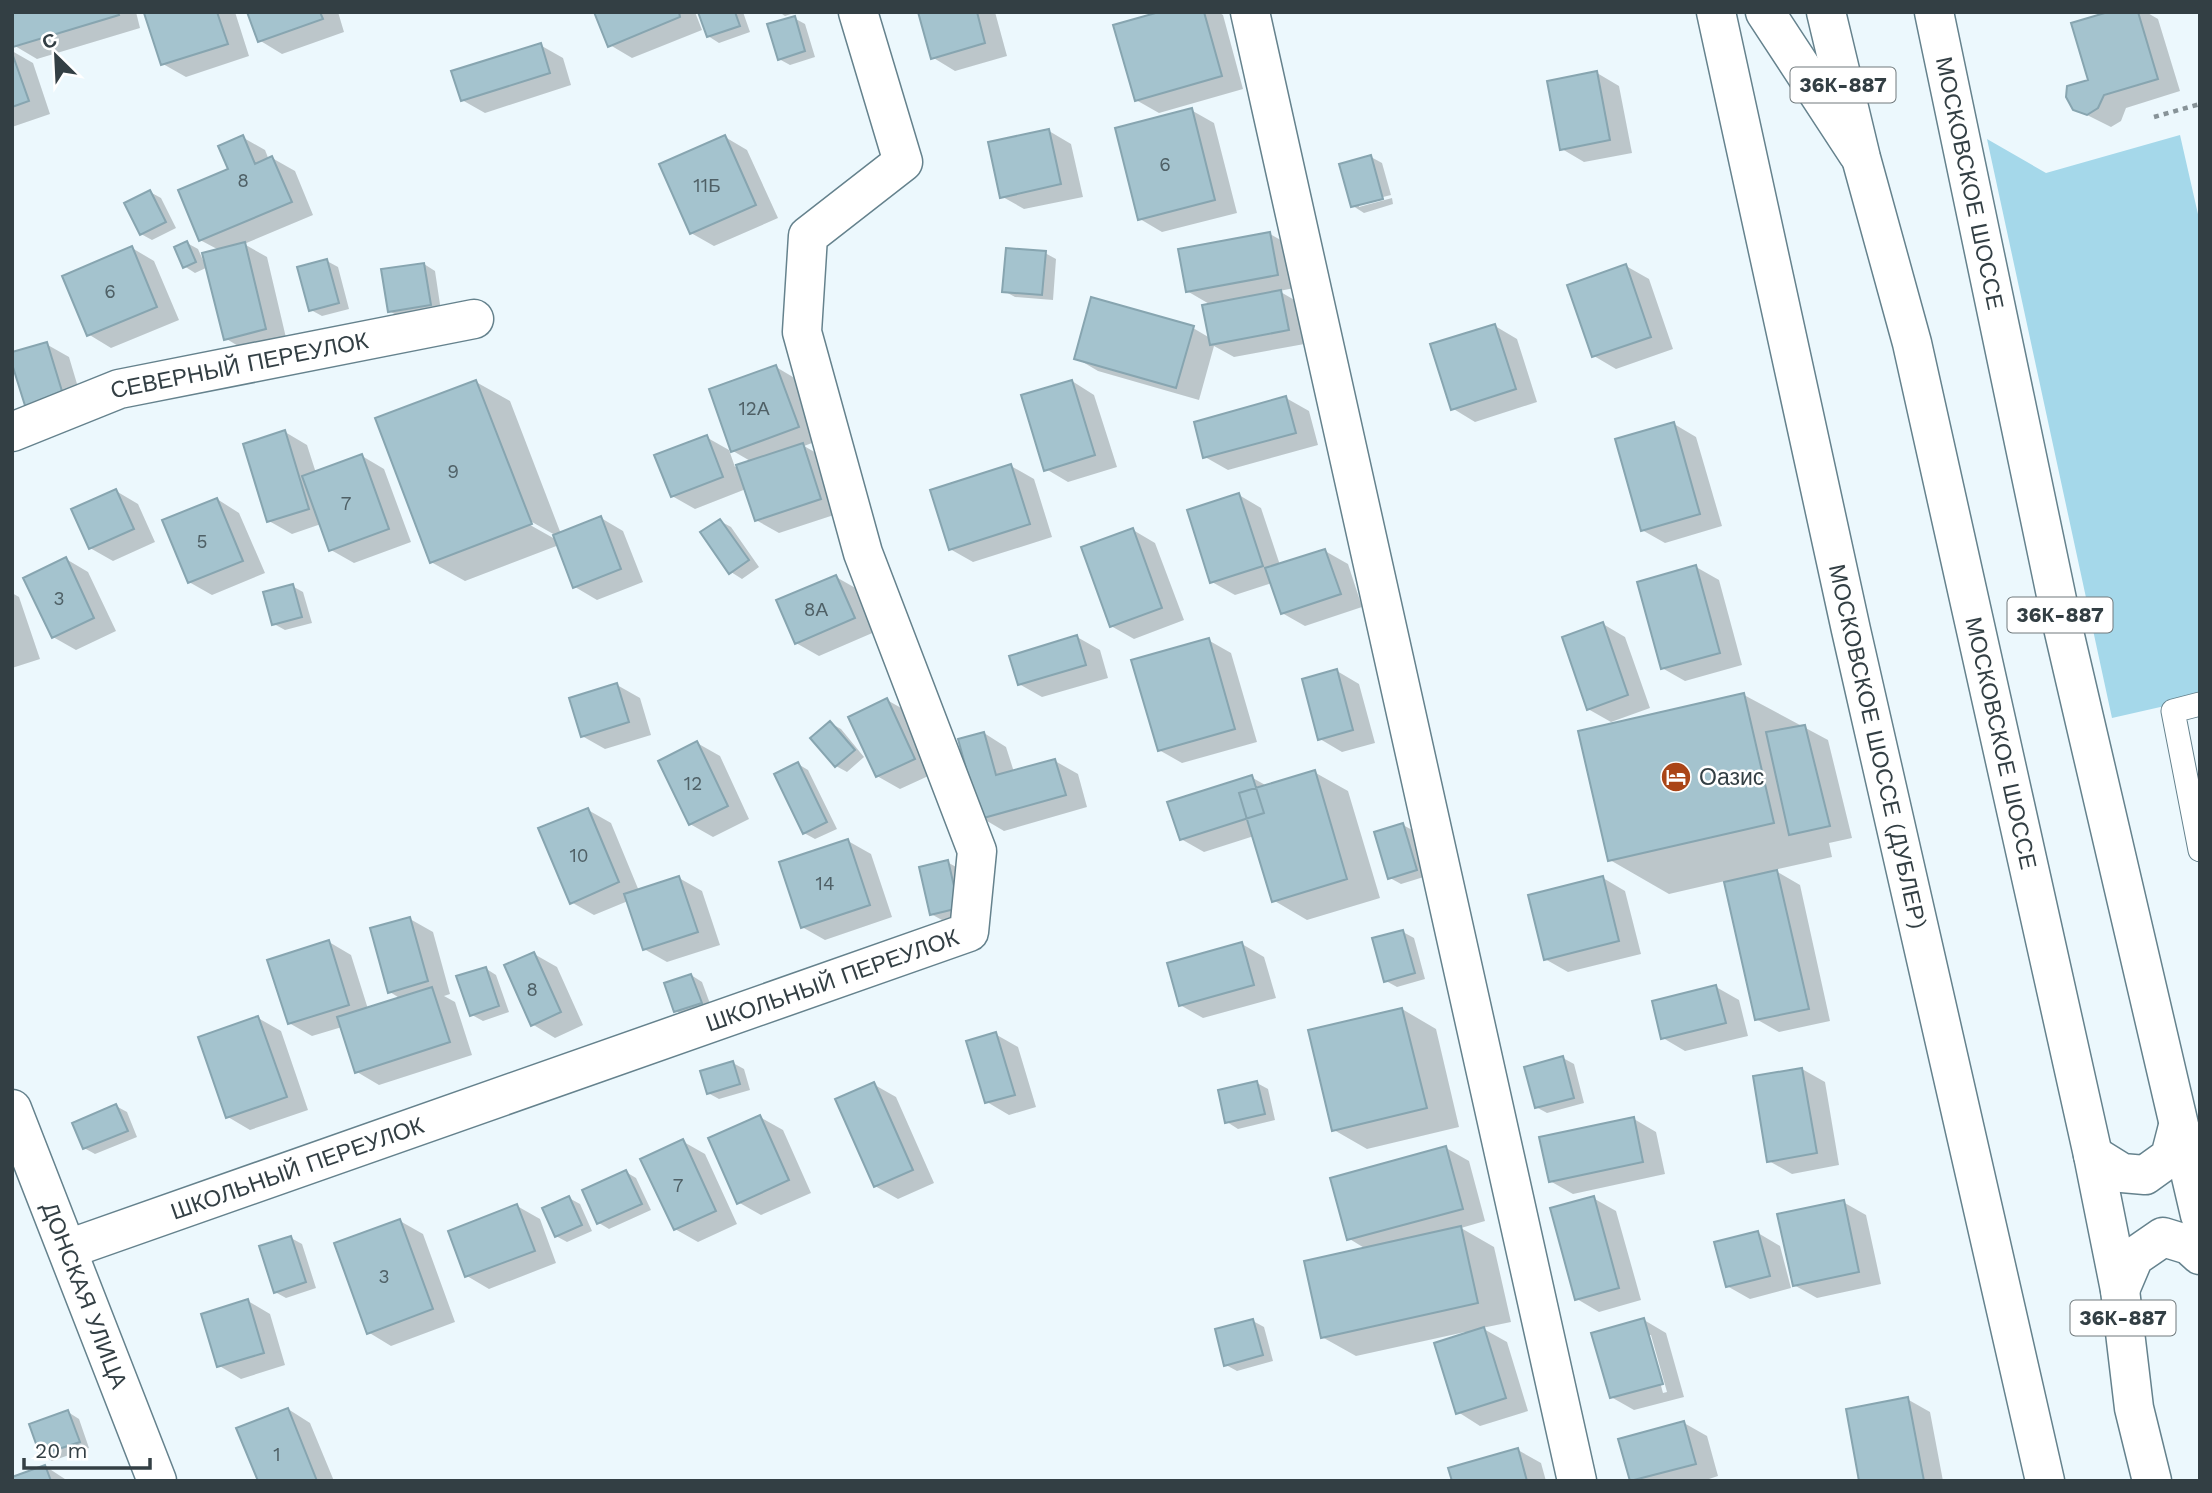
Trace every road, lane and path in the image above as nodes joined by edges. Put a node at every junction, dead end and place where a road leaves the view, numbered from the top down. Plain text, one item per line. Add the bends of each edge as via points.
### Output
1 (858, 12) edge
2 (1251, 12) edge
3 (1716, 12) edge
4 (1765, 12) edge
5 (1826, 12) edge
6 (1934, 12) edge
7 (2200, 104) edge
8 (2154, 117) dead end
9 (1860, 158) junction
10 (474, 319) dead end
11 (12, 432) edge
12 (2200, 704) edge
13 (2200, 850) edge
14 (12, 1109) edge
15 (2178, 1126) junction
16 (2093, 1155) junction
17 (2200, 1215) edge
18 (68, 1249) junction
19 (2200, 1255) edge
20 (2120, 1290) junction
21 (157, 1481) edge
22 (1577, 1481) edge
23 (2045, 1481) edge
24 (2152, 1481) edge

1 - 18 street, ШКОЛЬНЫЙ ПЕРЕУЛОК via 903,162 808,236 802,332 863,553 977,851 969,932
2 - 22 street
3 - 23 street, МОСКОВСКОЕ ШОССЕ (ДУБЛЕР) via 1850,630
4 - 9 street
5 - 9 street, МОСКОВСКОЕ ШОССЕ / 36К-887
6 - 15 street, МОСКОВСКОЕ ШОССЕ / 36К-887 via 2061,619
7 - 8 path
9 - 16 street, МОСКОВСКОЕ ШОССЕ / 36К-887 via 1912,343
10 - 11 street, СЕВЕРНЫЙ ПЕРЕУЛОК via 119,388
12 - 13 lane via 2173,712
14 - 18 street, ДОНСКАЯ УЛИЦА
15 - 16 street via 2169,1157 2145,1175 2122,1173
15 - 17 street, МОСКОВСКОЕ ШОССЕ / 36К-887
16 - 20 street, МОСКОВСКОЕ ШОССЕ / 36К-887
18 - 21 street, ДОНСКАЯ УЛИЦА
19 - 20 street via 2189,1245 2163,1237 2134,1257
20 - 24 street, МОСКОВСКОЕ ШОССЕ / 36К-887 via 2134,1408

